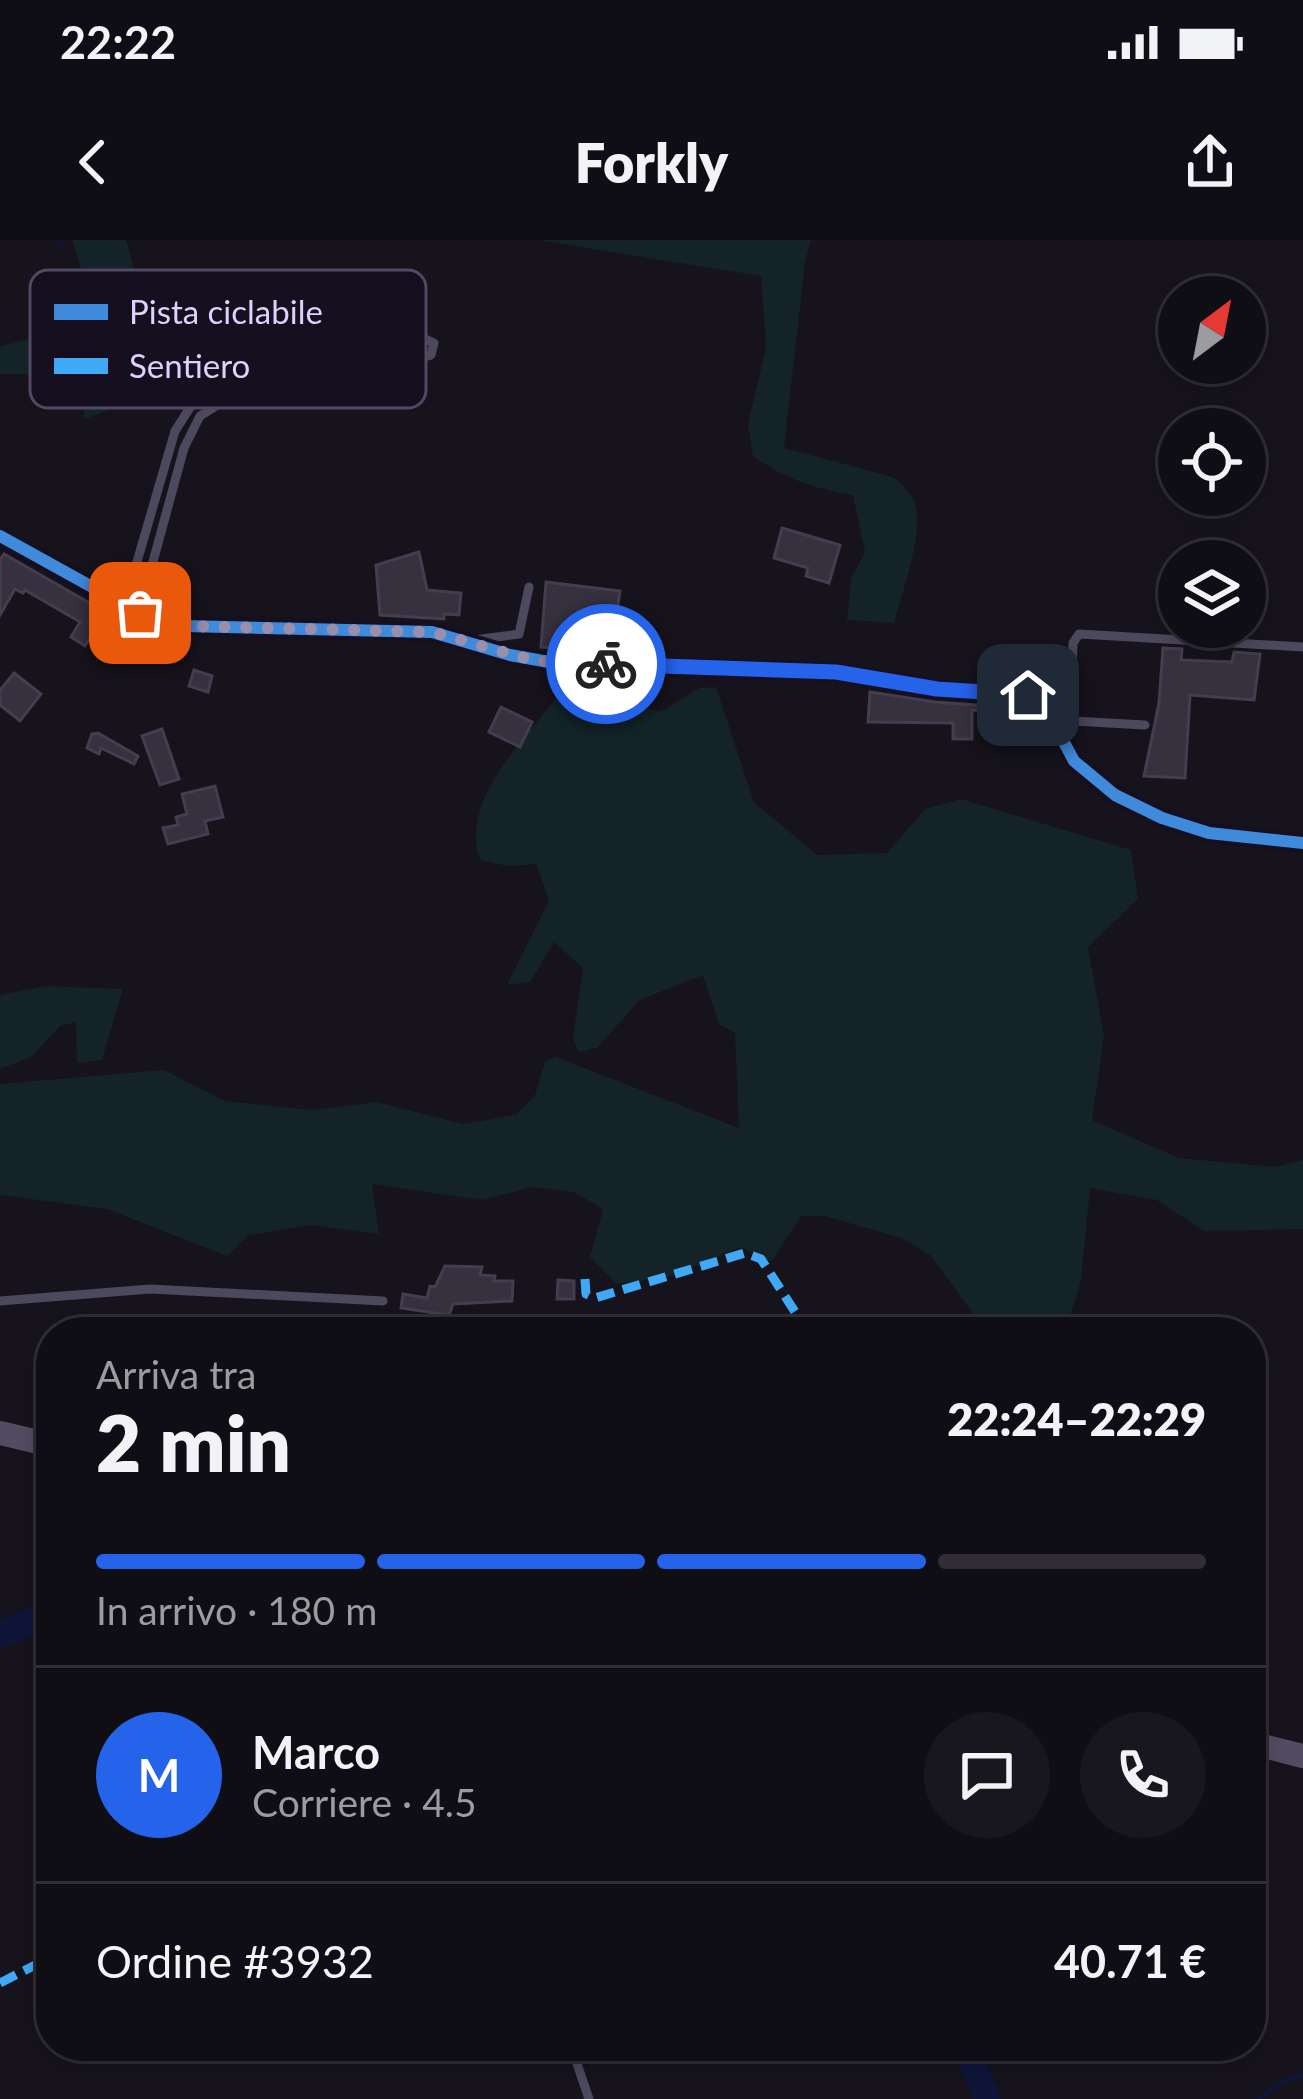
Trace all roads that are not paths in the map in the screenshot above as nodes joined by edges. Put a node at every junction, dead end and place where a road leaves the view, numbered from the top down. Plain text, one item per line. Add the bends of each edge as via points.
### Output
1 (190, 408) edge
2 (213, 408) edge
3 (0, 536) edge
4 (529, 587) dead end
5 (132, 608) junction
6 (469, 641) junction
7 (1303, 647) edge
8 (1048, 712) junction
9 (1145, 725) dead end
10 (1303, 843) edge
11 (0, 1301) edge
12 (383, 1301) dead end
13 (0, 1433) edge
14 (36, 1441) edge
15 (1266, 1747) edge
16 (1303, 1756) edge
17 (576, 2061) edge
18 (589, 2099) edge

1 - 5 lane via 175,431
2 - 5 lane via 200,416 184,448
3 - 5 street
4 - 6 lane via 519,634
5 - 6 street via 185,626 432,632
6 - 8 street via 560,664 836,672 1028,695
7 - 8 lane via 1079,634 1072,674
8 - 9 lane
8 - 10 street via 1074,761 1115,795 1209,833
11 - 12 lane via 150,1289
13 - 14 street
15 - 16 street
17 - 18 lane

